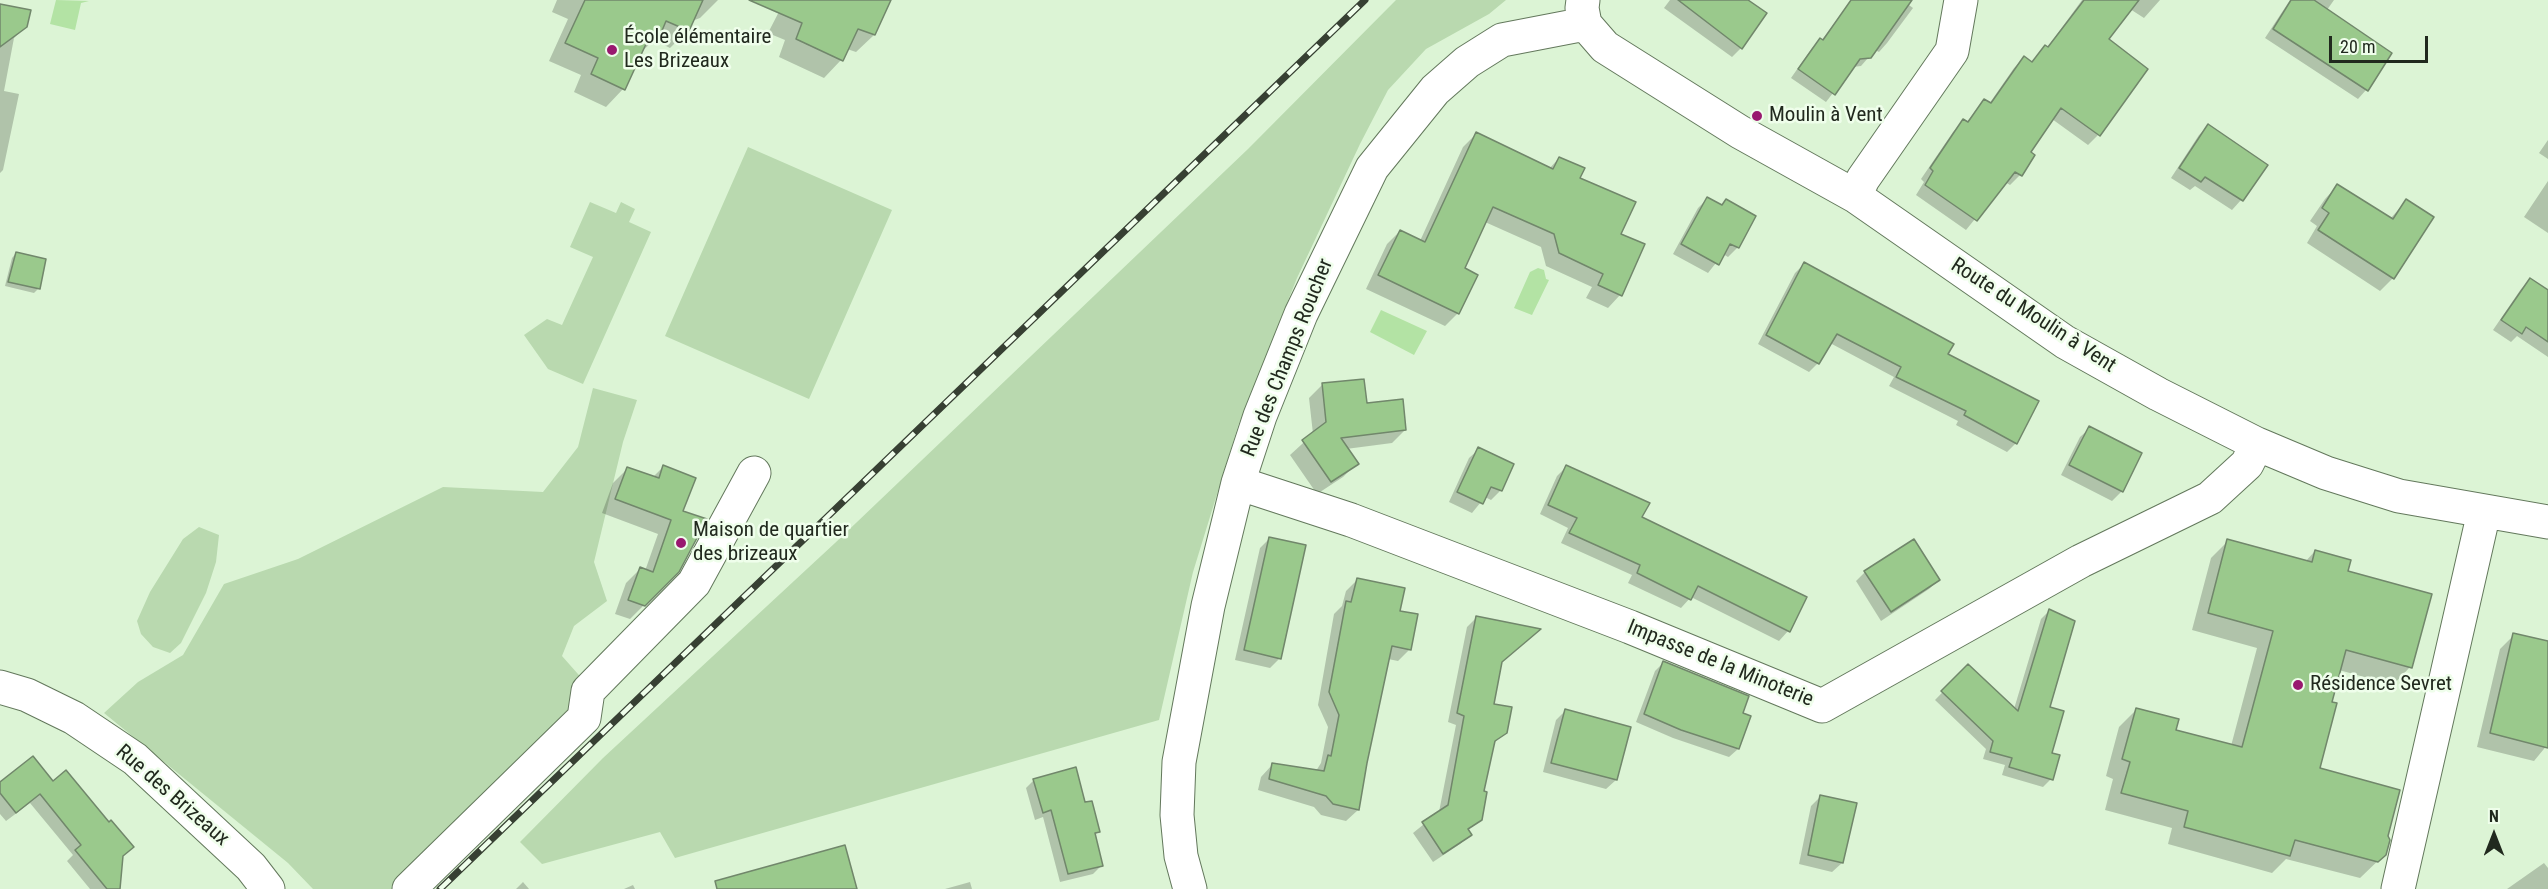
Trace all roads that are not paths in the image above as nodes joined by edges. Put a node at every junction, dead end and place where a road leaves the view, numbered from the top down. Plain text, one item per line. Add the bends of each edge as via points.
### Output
1 (1961, 0) edge
2 (1584, 12) edge
3 (1855, 196) junction
4 (2257, 444) junction
5 (754, 473) dead end
6 (1238, 483) junction
7 (2484, 512) junction
8 (2548, 522) edge
9 (0, 687) edge
10 (268, 889) edge
11 (408, 889) edge
12 (1190, 889) edge
13 (2398, 889) edge

1 - 3 street via 1952,51
2 - 3 street, Route du Moulin à Vent via 1605,46 1636,68
2 - 6 street, Rue des Champs Roucher via 1502,40 1467,62 1435,90 1372,168 1301,314
3 - 4 street, Route du Moulin à Vent via 2065,342
4 - 6 street, Impasse de la Minoterie via 2247,464 2210,498 2081,561 1822,706 1351,520
4 - 7 street, Route du Moulin à Vent via 2313,469 2398,496
5 - 11 street via 694,583 588,691 584,718
6 - 12 street, Rue des Champs Roucher via 1208,606 1179,762 1177,815 1181,856
7 - 8 street, Route du Moulin à Vent
7 - 13 street
9 - 10 street, Rue des Brizeaux via 27,695 74,718 135,759 251,867

